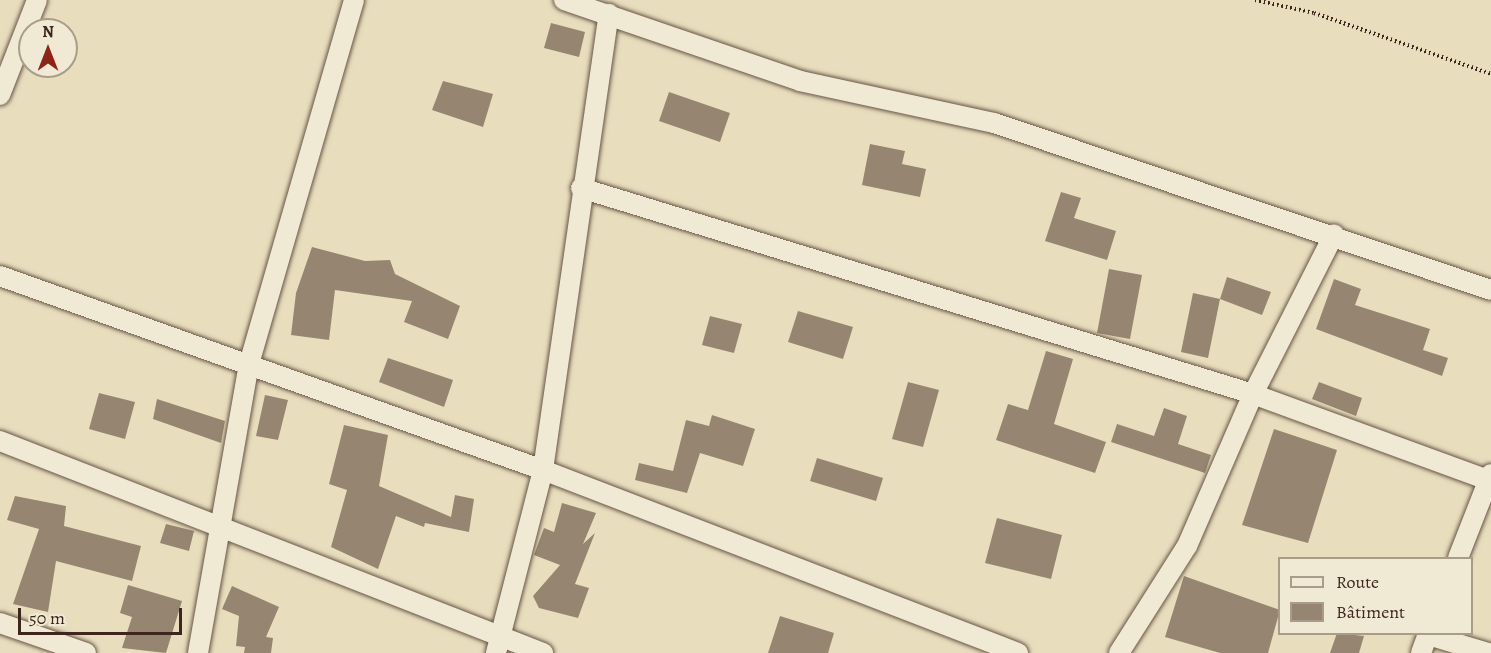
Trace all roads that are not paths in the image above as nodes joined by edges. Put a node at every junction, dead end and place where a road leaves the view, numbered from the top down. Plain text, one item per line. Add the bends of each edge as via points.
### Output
1 (37, 0) edge
2 (354, 0) edge
3 (564, 0) edge
4 (609, 14) junction
5 (0, 95) edge
6 (581, 188) junction
7 (1334, 234) junction
8 (0, 276) edge
9 (1491, 290) edge
10 (249, 364) junction
11 (1253, 394) junction
12 (0, 441) edge
13 (543, 470) junction
14 (1490, 478) edge
15 (221, 524) junction
16 (1458, 557) edge
17 (0, 623) edge
18 (1426, 640) edge
19 (498, 645) edge
20 (86, 653) edge
21 (198, 653) edge
22 (543, 653) edge
23 (1018, 653) edge
24 (1119, 653) edge
25 (1488, 653) edge

1 - 5 street
2 - 10 street
3 - 4 street
4 - 6 street
4 - 7 street via 800,81 994,123
6 - 11 street
6 - 13 street
7 - 9 street
7 - 11 street
8 - 10 street
10 - 13 street
10 - 15 street
11 - 14 street
11 - 24 street via 1187,546
12 - 15 street
13 - 19 street
13 - 23 street
14 - 16 street
15 - 19 street
15 - 21 street
17 - 20 street
18 - 25 street
19 - 22 street

